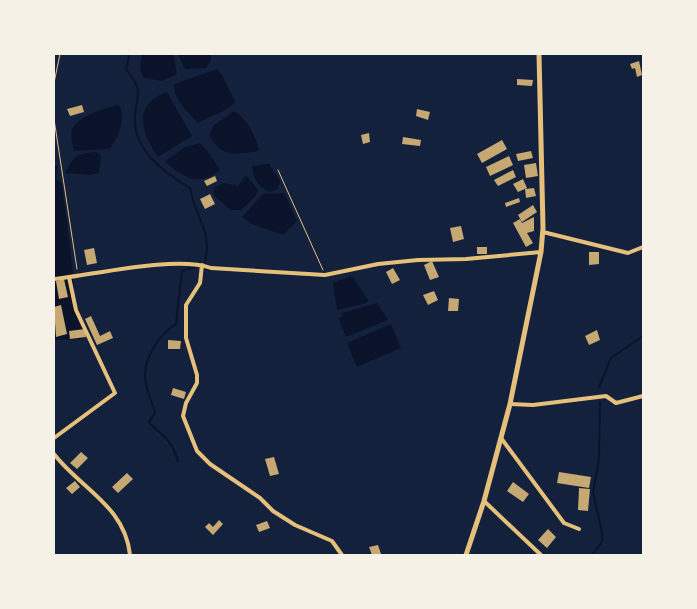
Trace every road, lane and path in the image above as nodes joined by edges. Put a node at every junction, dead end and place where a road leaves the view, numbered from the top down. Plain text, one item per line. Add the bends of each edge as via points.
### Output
1 (60, 54) edge
2 (539, 54) edge
3 (54, 83) edge
4 (54, 119) edge
5 (278, 170) dead end
6 (543, 232) junction
7 (643, 247) edge
8 (541, 252) junction
9 (202, 265) junction
10 (78, 275) junction
11 (325, 275) junction
12 (69, 277) junction
13 (54, 279) edge
14 (643, 396) edge
15 (510, 404) junction
16 (54, 438) edge
17 (501, 438) junction
18 (54, 454) edge
19 (484, 501) junction
20 (579, 528) dead end
21 (130, 555) edge
22 (342, 555) edge
23 (466, 555) edge
24 (541, 555) edge

1 - 3 path
2 - 6 main road
4 - 10 path
5 - 11 path
6 - 7 street via 628,253
6 - 8 main road
8 - 11 street via 378,264
8 - 15 main road
9 - 10 street via 168,265
9 - 11 street
9 - 22 street via 200,283 186,305 186,338 198,383 186,403 183,416 197,451 273,511 295,525 332,541
10 - 12 street
12 - 13 street
12 - 16 street via 76,310 115,393
14 - 15 street via 616,403 606,396 533,406
15 - 17 main road
17 - 19 main road
17 - 20 street via 564,523
18 - 21 street via 109,507 128,540
19 - 23 main road
19 - 24 street

